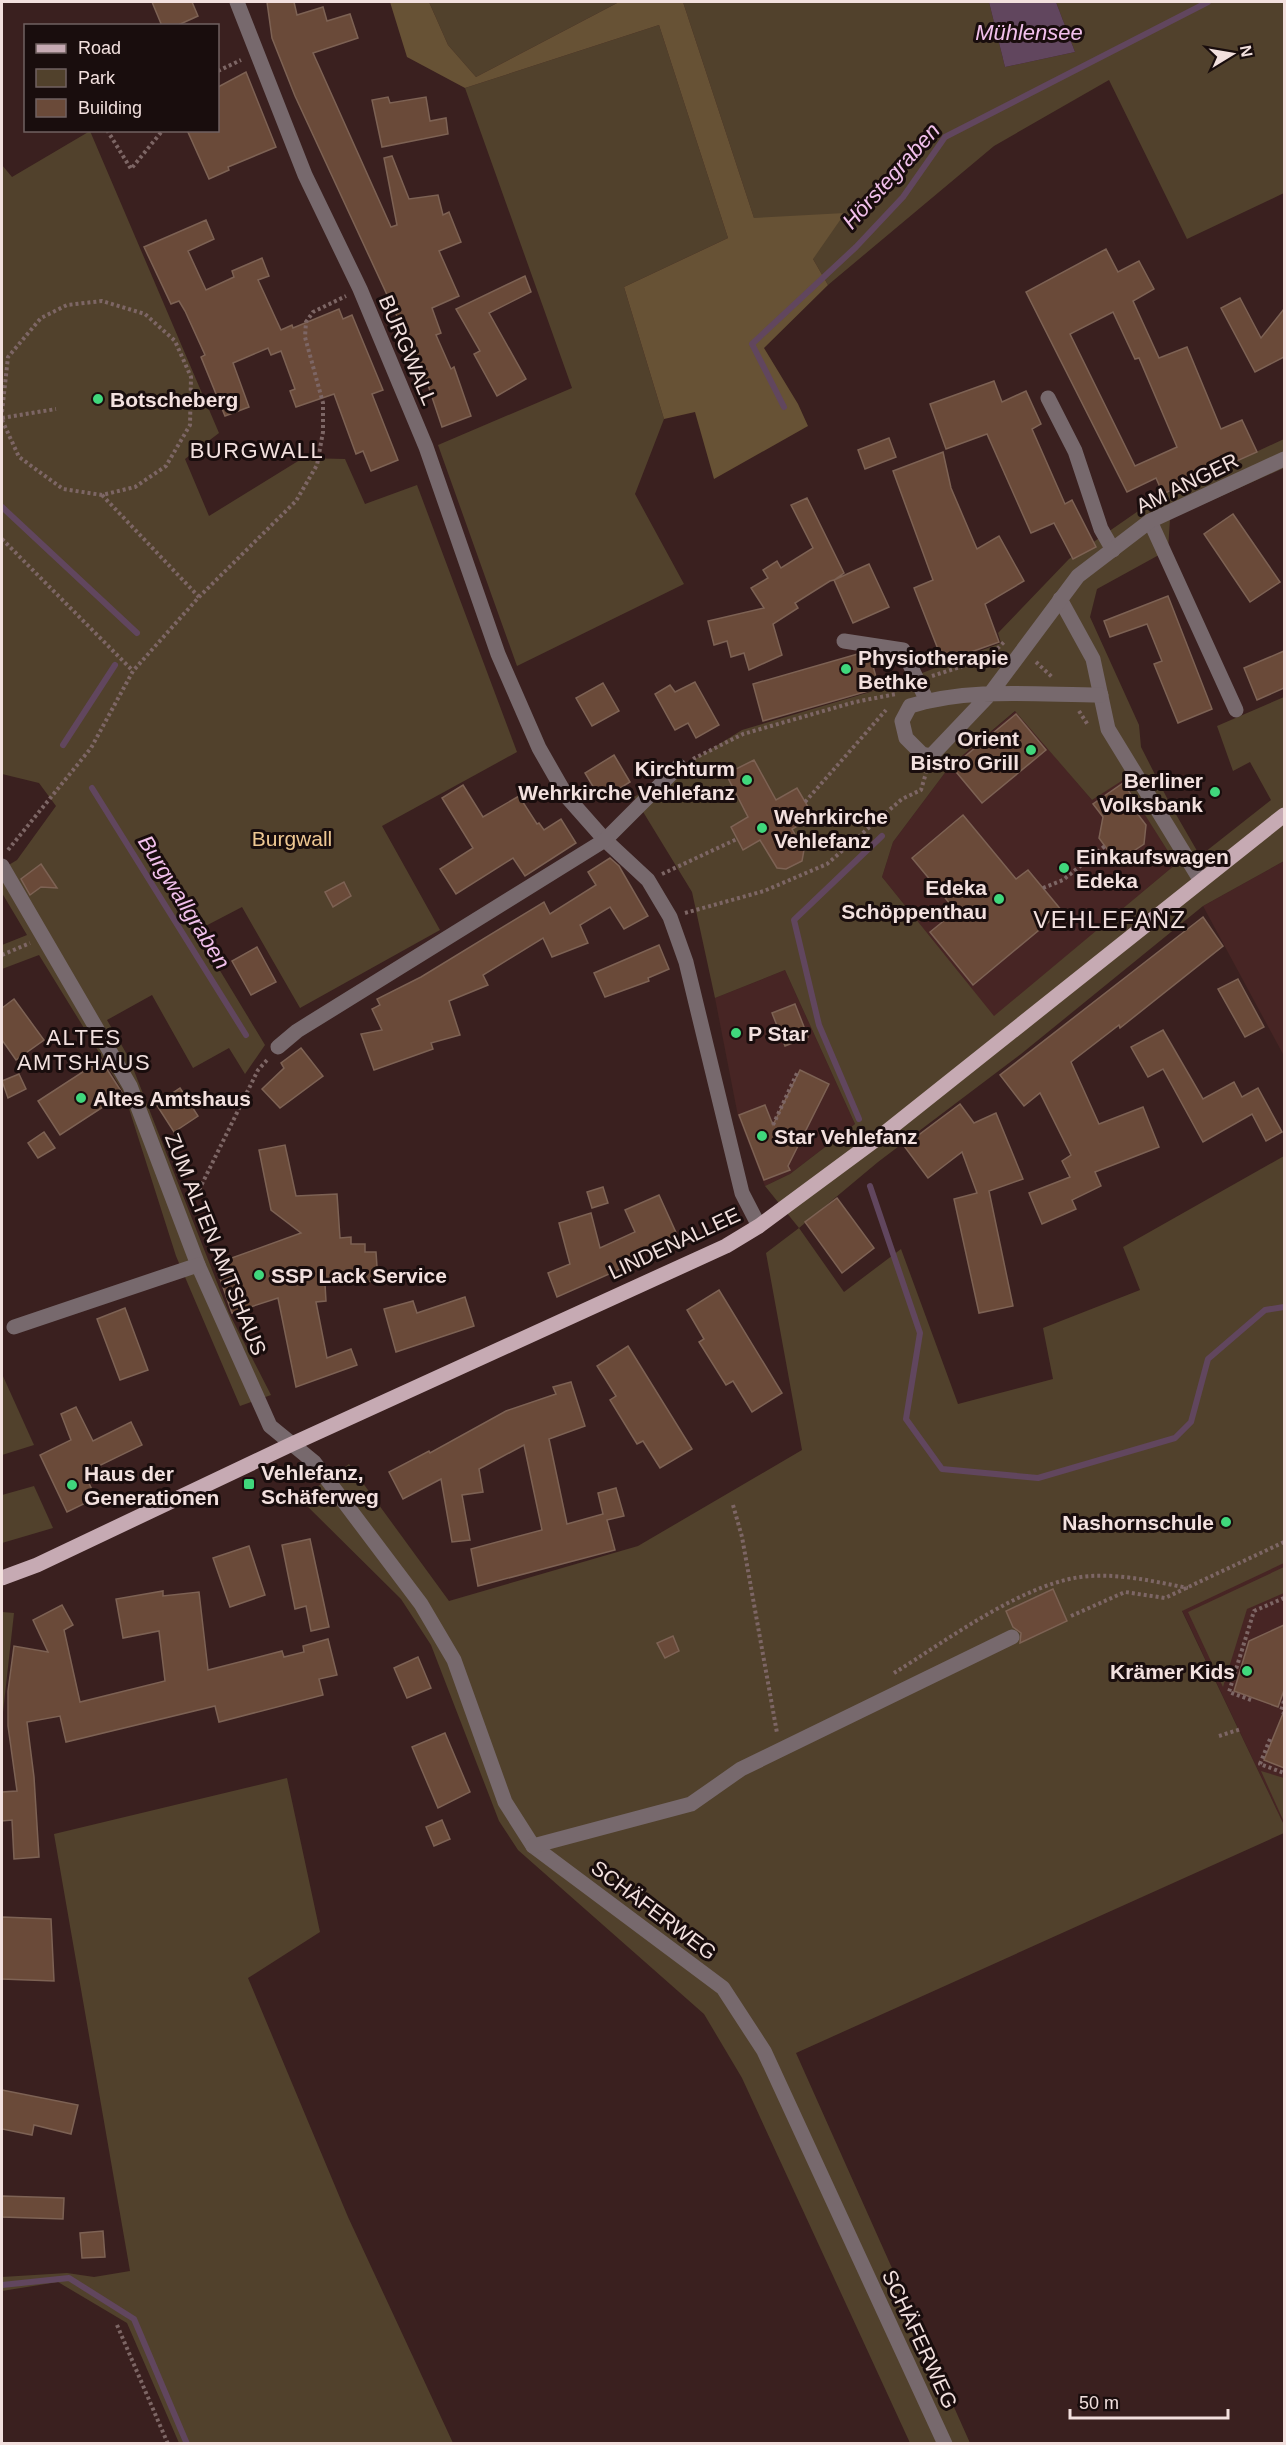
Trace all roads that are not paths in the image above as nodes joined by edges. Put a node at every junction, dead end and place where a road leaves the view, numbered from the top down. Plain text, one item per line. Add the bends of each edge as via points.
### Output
1 (237, 2) edge
2 (1048, 398) dead end
3 (1284, 459) edge
4 (1149, 521) junction
5 (1113, 550) junction
6 (1060, 598) junction
7 (844, 641) dead end
8 (990, 694) junction
9 (1101, 695) junction
10 (927, 701) junction
11 (1236, 710) dead end
12 (679, 766) road end
13 (1284, 815) edge
14 (605, 840) junction
15 (2, 866) edge
16 (1201, 881) junction
17 (278, 1047) road end
18 (759, 1226) junction
19 (198, 1266) junction
20 (14, 1327) dead end
21 (292, 1444) junction
22 (2, 1578) edge
23 (1012, 1637) dead end
24 (533, 1846) junction
25 (945, 2444) edge

1 - 14 street, BURGWALL via 305,175 360,289 426,447 498,654 540,748 567,797
2 - 5 street via 1075,451 1101,529
3 - 4 street, AM ANGER
4 - 5 street, AM ANGER
4 - 11 street
5 - 6 street, AM ANGER via 1078,576
6 - 8 street, AM ANGER
6 - 9 street via 1093,659
7 - 10 street via 903,650
8 - 9 street
8 - 10 street
8 - 10 street, AM ANGER via 932,756 922,754 906,738 902,721 910,706
9 - 16 street via 1108,729
12 - 14 street
13 - 16 main road, LINDENALLEE
14 - 17 street via 297,1031
14 - 18 street, BURGWALL via 648,880 670,918 686,962 742,1192
15 - 19 street, ZUM ALTEN AMTSHAUS via 130,1086
16 - 18 main road, LINDENALLEE via 891,1128
18 - 21 main road, LINDENALLEE via 726,1246
19 - 20 street
19 - 21 street, ZUM ALTEN AMTSHAUS via 270,1426
21 - 22 main road, LINDENALLEE
21 - 24 street, SCHÄFERWEG via 314,1462 421,1604 454,1660 505,1802
23 - 24 street via 741,1769 691,1804
24 - 25 street, SCHÄFERWEG via 723,1988 764,2051

